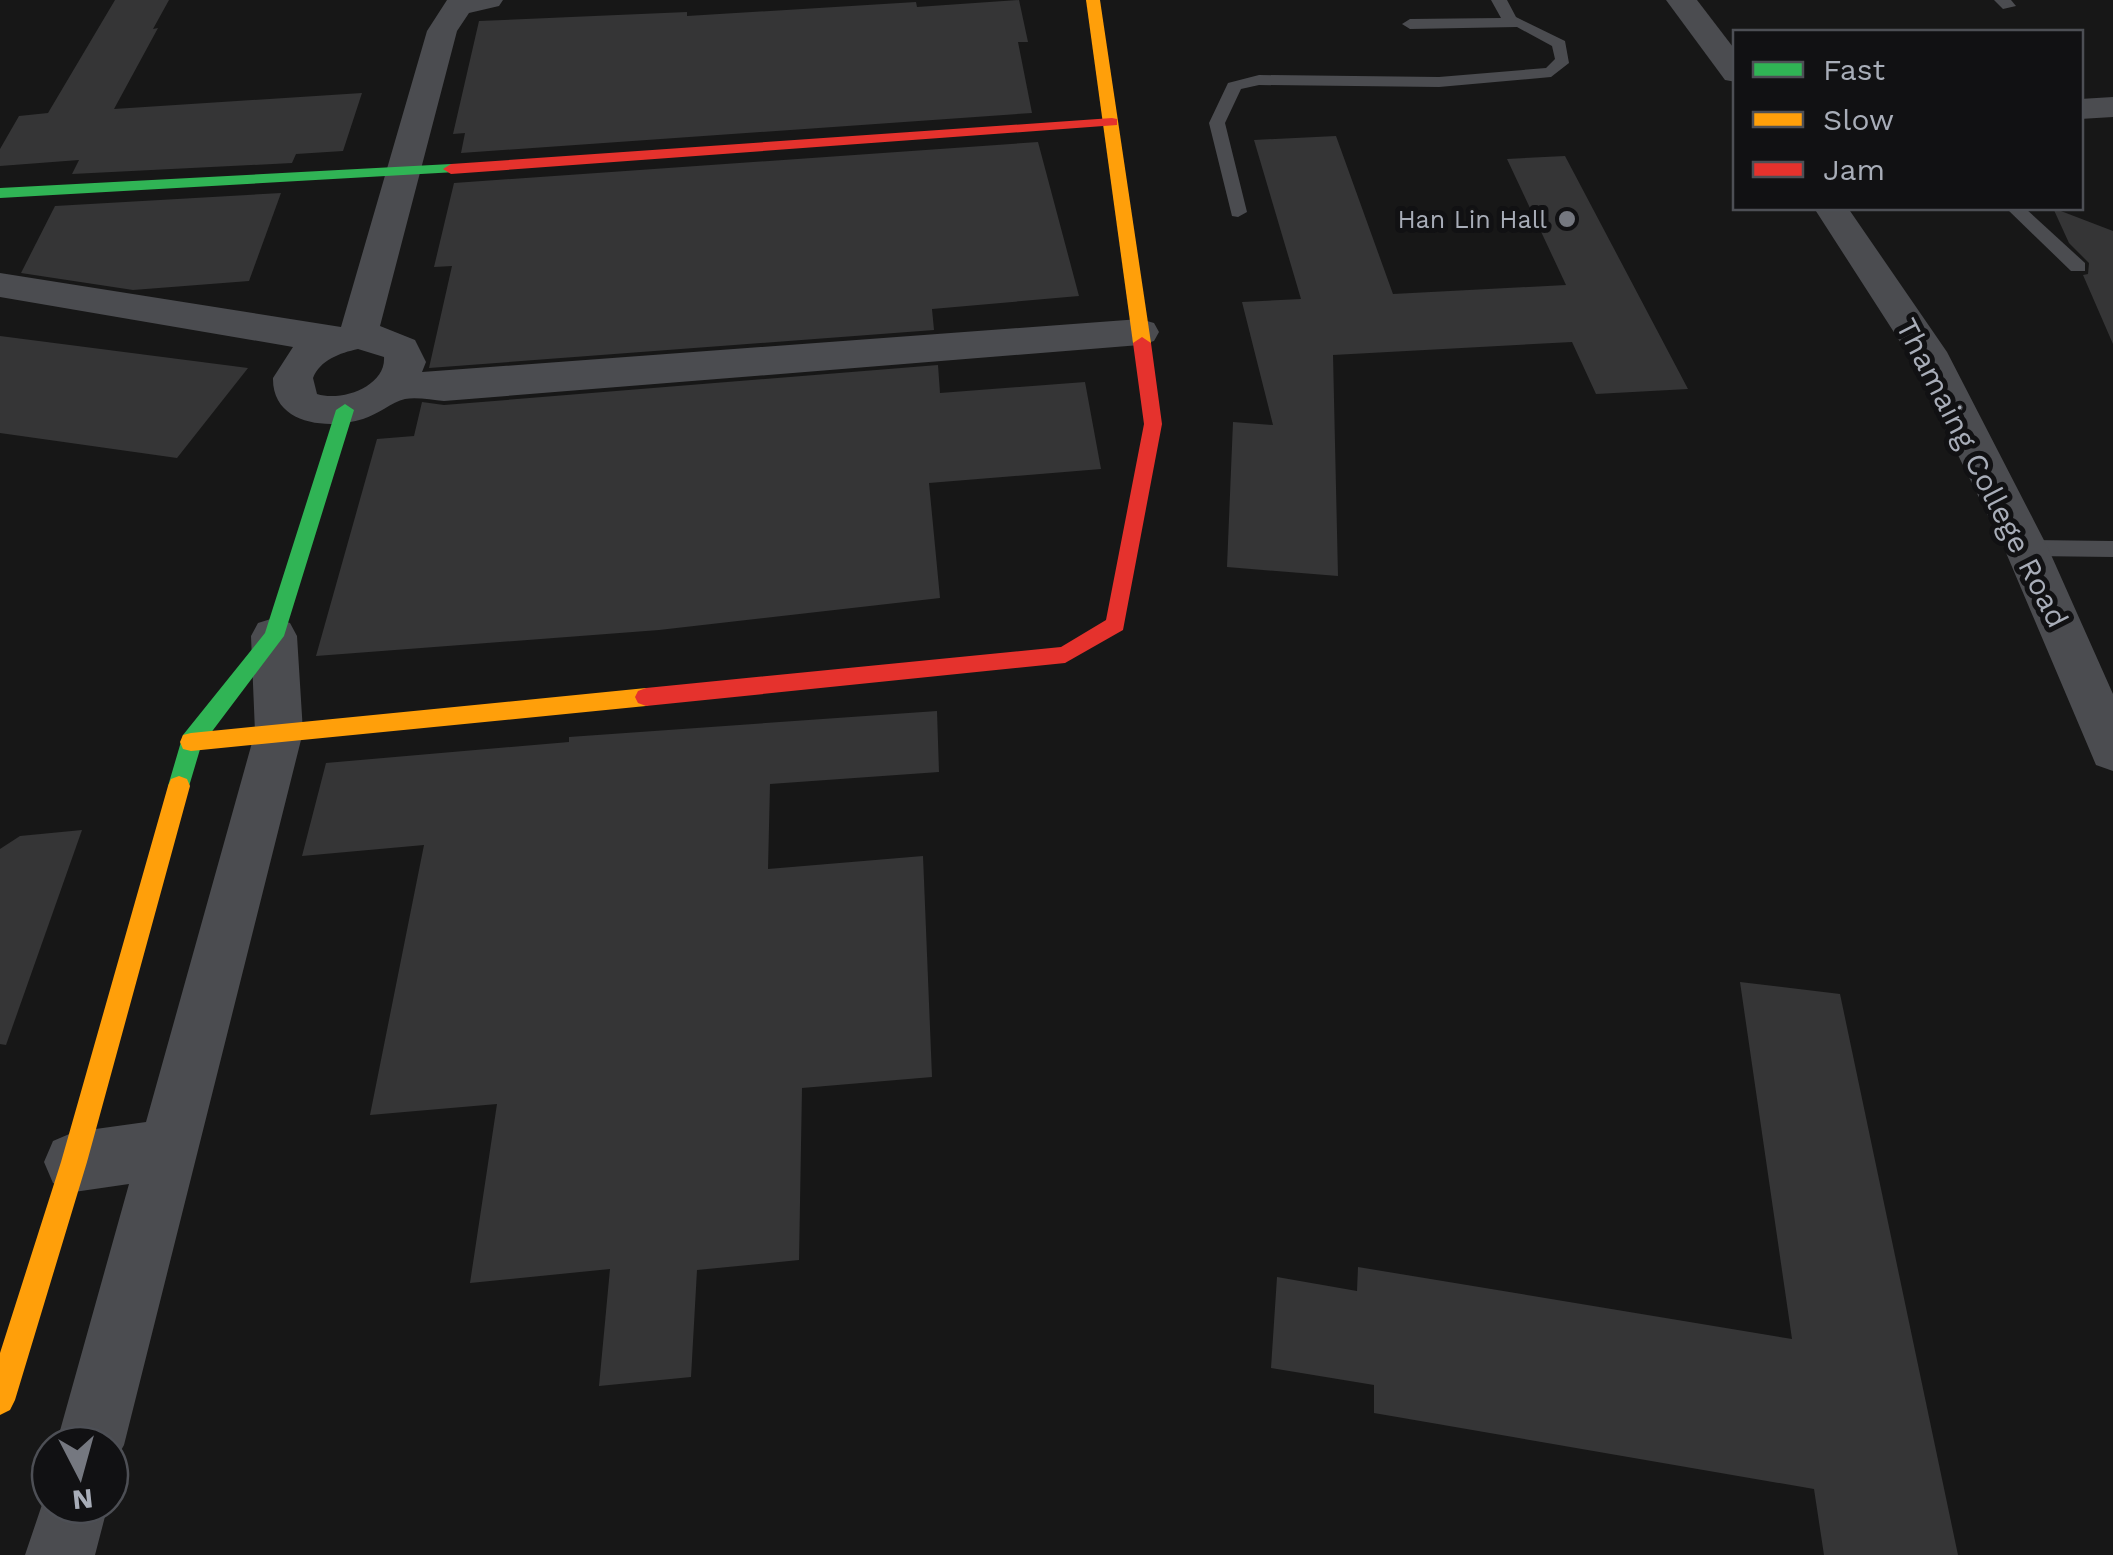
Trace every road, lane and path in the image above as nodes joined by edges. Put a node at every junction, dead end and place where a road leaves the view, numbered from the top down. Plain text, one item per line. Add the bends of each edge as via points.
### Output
1 (488, 0) edge
2 (1092, 0) edge
3 (1499, 0) edge
4 (1681, 0) edge
5 (1511, 22) junction
6 (1410, 24) dead end
7 (1733, 69) edge
8 (2113, 107) edge
9 (2083, 110) edge
10 (1112, 122) junction
11 (403, 172) junction
12 (3, 196) edge
13 (1832, 210) edge
14 (2017, 210) edge
15 (1238, 212) dead end
16 (2078, 267) dead end
17 (0, 286) edge
18 (1140, 332) junction
19 (345, 338) junction
20 (396, 385) junction
21 (345, 410) junction
22 (2026, 548) junction
23 (2113, 549) edge
24 (274, 636) junction
25 (279, 732) junction
26 (191, 742) junction
27 (2113, 750) edge
28 (170, 1148) junction
29 (74, 1162) junction
30 (0, 1400) edge
31 (95, 1425) edge
32 (68, 1525) edge
33 (60, 1555) edge

1 - 11 street via 458,6 442,30
2 - 10 street
3 - 5 lane
4 - 7 street
5 - 6 lane
5 - 15 lane via 1559,44 1564,60 1551,72 1439,82 1258,80 1234,86 1217,123
8 - 9 street
10 - 11 street
10 - 18 street
11 - 12 street
11 - 19 street
13 - 22 street, Thamaing College Road via 1926,352
14 - 16 lane
17 - 19 street
18 - 20 street via 444,388
18 - 25 street via 1153,424 1116,624 1064,655
19 - 20 street via 392,341 402,349 406,372
19 - 21 street via 300,362 290,388 308,407
20 - 21 street
21 - 24 street
22 - 23 lane
22 - 27 street, Thamaing College Road
24 - 25 street
24 - 26 street
25 - 26 street
25 - 28 street
26 - 29 street
28 - 29 street
28 - 31 street
29 - 30 street
32 - 33 street

